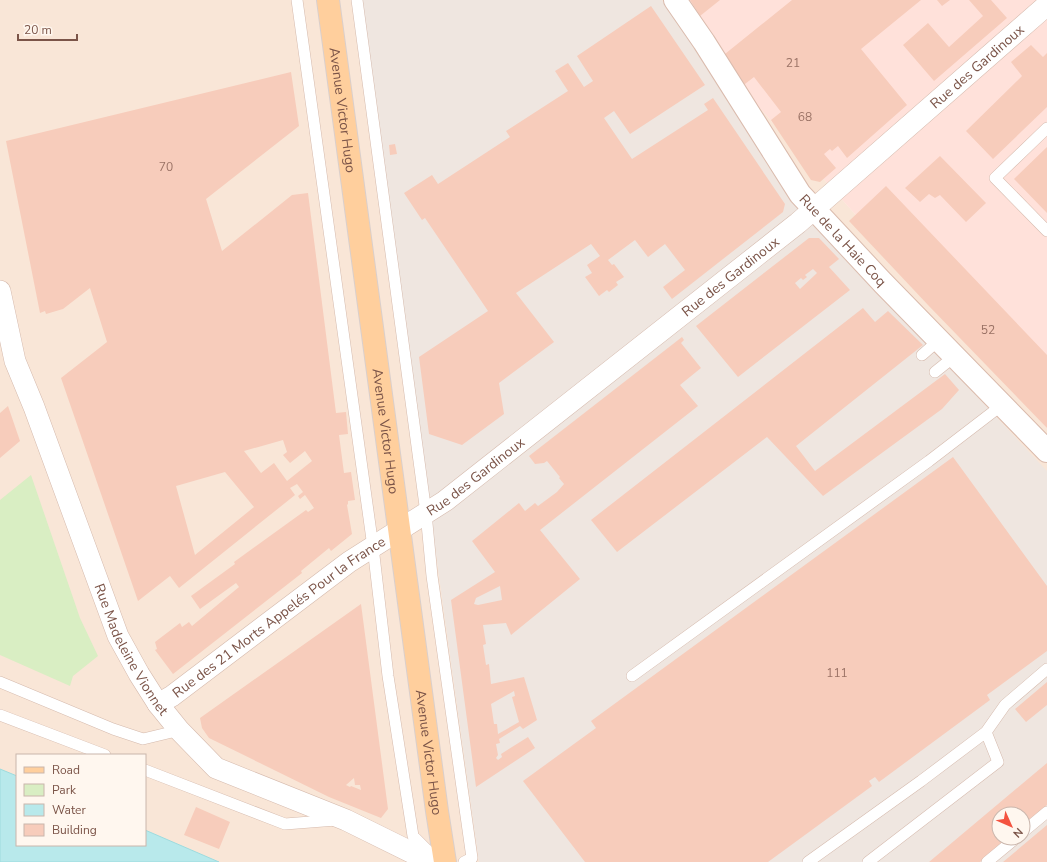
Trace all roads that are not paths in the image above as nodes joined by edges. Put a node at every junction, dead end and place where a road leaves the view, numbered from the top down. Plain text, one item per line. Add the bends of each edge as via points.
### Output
1 (297, 0) edge
2 (328, 0) edge
3 (357, 0) edge
4 (675, 0) edge
5 (1047, 4) edge
6 (1047, 128) edge
7 (814, 211) junction
8 (1047, 231) edge
9 (0, 291) edge
10 (939, 340) junction
11 (922, 355) dead end
12 (955, 356) junction
13 (8, 366) edge
14 (935, 372) dead end
15 (1002, 405) junction
16 (1047, 451) edge
17 (426, 513) junction
18 (399, 530) junction
19 (373, 547) junction
20 (1047, 669) edge
21 (632, 676) dead end
22 (0, 682) edge
23 (158, 704) junction
24 (0, 715) edge
25 (175, 731) junction
26 (986, 732) junction
27 (102, 754) edge
28 (146, 770) edge
29 (1047, 812) edge
30 (346, 820) junction
31 (1031, 825) edge
32 (1006, 846) edge
33 (430, 862) edge
34 (439, 862) edge
35 (445, 862) edge
36 (464, 862) edge
37 (808, 862) edge
38 (868, 862) edge
39 (987, 862) edge

1 - 19 lane
2 - 18 main road, Avenue Victor Hugo
3 - 17 lane
4 - 7 main road, Rue de la Haie Coq via 800,194
5 - 7 street, Rue des Gardinoux
6 - 8 lane via 995,178
7 - 10 main road, Rue de la Haie Coq
7 - 17 street, Rue des Gardinoux via 445,501
9 - 13 street, Rue Madeleine Vionnet
10 - 11 lane
10 - 12 main road, Rue de la Haie Coq
12 - 14 lane
12 - 15 main road, Rue de la Haie Coq
13 - 23 street, Rue Madeleine Vionnet via 34,407 118,636
15 - 16 main road, Rue de la Haie Coq
15 - 21 lane via 929,461
17 - 18 street, Rue des Gardinoux
17 - 36 lane via 432,576 472,858
18 - 19 street, Rue des 21 Morts Appelés Pour la France
18 - 35 main road, Avenue Victor Hugo
19 - 23 street, Rue des 21 Morts Appelés Pour la France via 349,562
19 - 34 lane via 388,676 413,836
20 - 26 lane via 1005,705
22 - 25 lane via 143,739
23 - 25 street, Rue Madeleine Vionnet
24 - 27 lane
25 - 30 street, Rue Madeleine Vionnet via 216,768
26 - 37 lane
26 - 38 lane via 998,762
28 - 30 lane via 285,824
29 - 31 lane
30 - 33 street, Rue Madeleine Vionnet
32 - 39 lane

